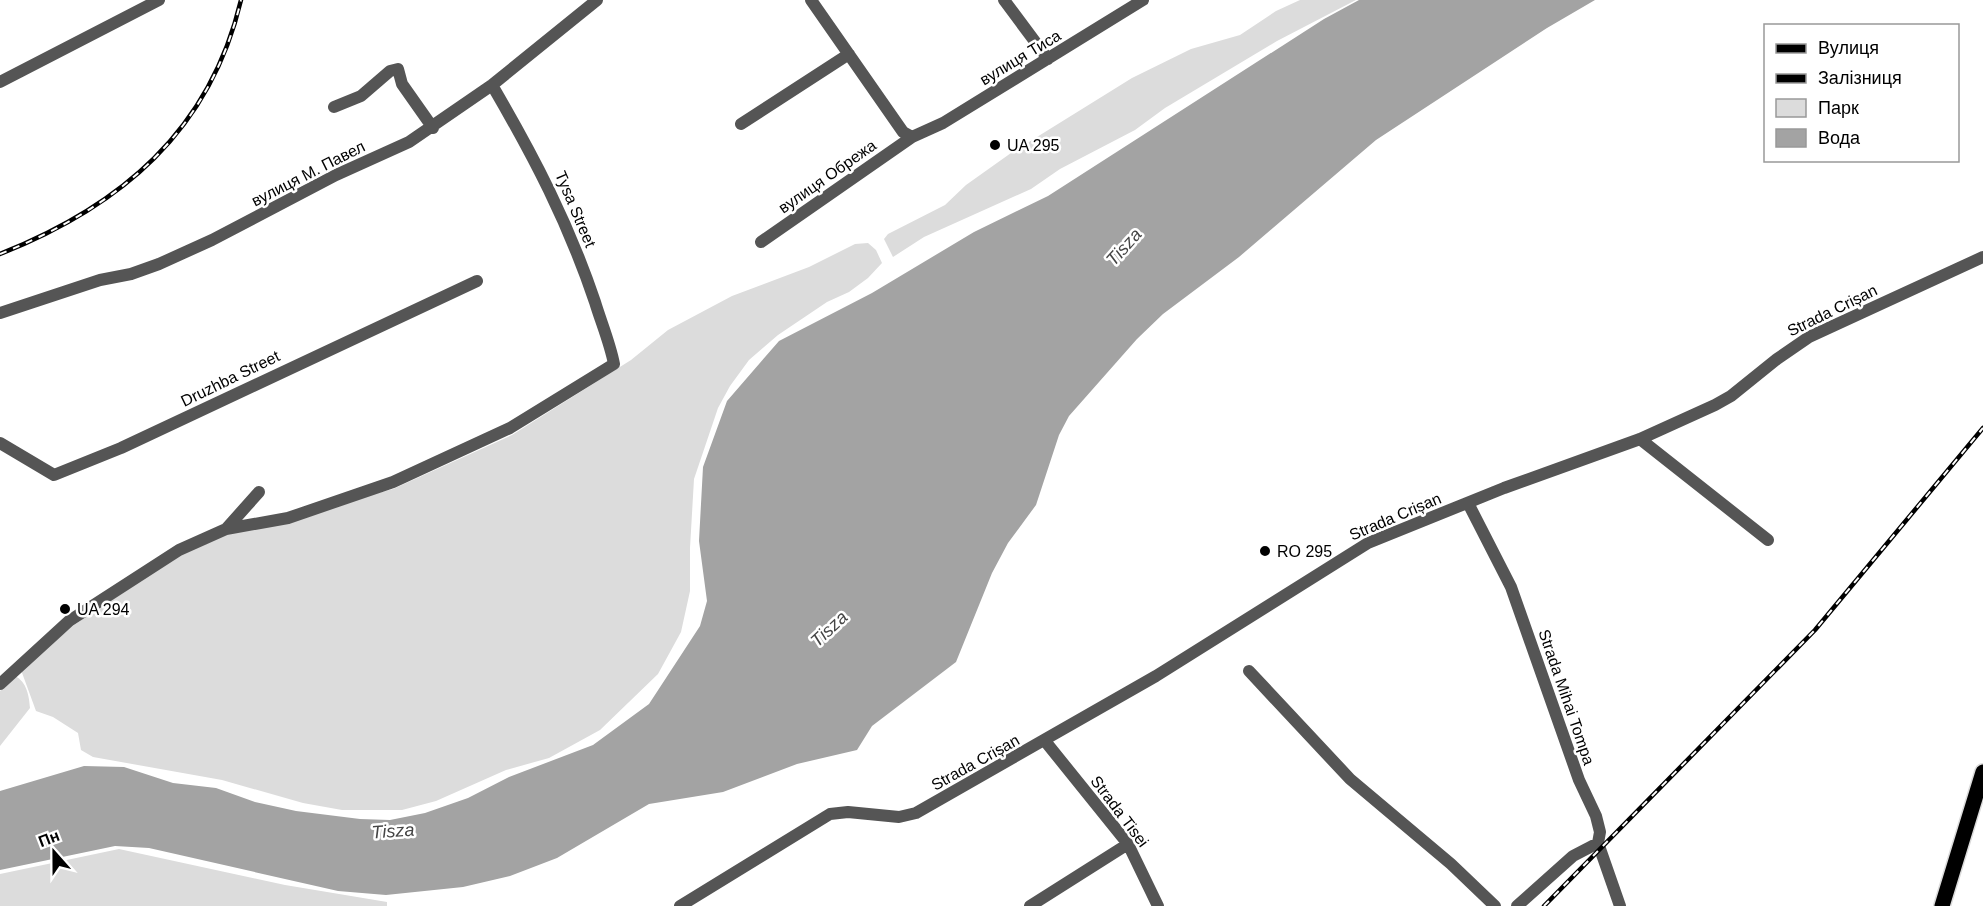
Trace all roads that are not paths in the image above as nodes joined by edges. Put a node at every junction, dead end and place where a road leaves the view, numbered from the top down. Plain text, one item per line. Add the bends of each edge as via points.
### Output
1 (159, 0) edge
2 (597, 0) edge
3 (811, 0) edge
4 (1004, 0) edge
5 (1143, 0) edge
6 (849, 54) junction
7 (1048, 59) junction
8 (0, 82) edge
9 (492, 85) junction
10 (334, 107) dead end
11 (741, 124) dead end
12 (433, 128) junction
13 (912, 137) junction
14 (761, 242) dead end
15 (1983, 257) edge
16 (477, 281) dead end
17 (0, 313) edge
18 (1640, 439) junction
19 (0, 443) edge
20 (260, 492) dead end
21 (1468, 503) junction
22 (226, 529) junction
23 (1768, 540) dead end
24 (1249, 671) dead end
25 (0, 684) edge
26 (1045, 741) junction
27 (1983, 775) edge
28 (1598, 843) junction
29 (1128, 844) junction
30 (680, 906) edge
31 (1029, 906) edge
32 (1158, 906) edge
33 (1494, 906) edge
34 (1516, 906) edge
35 (1620, 906) edge
36 (1942, 906) edge

1 - 8 street
2 - 9 street, вулиця М. Павел
3 - 6 street
4 - 7 street
5 - 7 street, вулиця Тиса
6 - 11 street
6 - 13 street via 903,132
7 - 13 street, вулиця Тиса via 943,123
9 - 12 street, вулиця М. Павел
9 - 22 street, Tysa Street via 554,197 587,278 614,364 510,428 403,477 288,518
10 - 12 street via 361,96 390,71 398,69 402,84
12 - 17 street, вулиця М. Павел via 159,264
13 - 14 street, вулиця Обрежа
15 - 18 street, Strada Crișan via 1809,337 1723,401
16 - 19 street, Druzhba Street via 121,448 54,475
18 - 21 street, Strada Crișan
18 - 23 street
20 - 22 street
21 - 26 street, Strada Crișan via 1368,543
21 - 28 street, Strada Mihai Tompa via 1512,587 1579,780 1596,816
22 - 25 street via 179,550 69,621
24 - 33 street via 1350,779 1451,864
26 - 29 street, Strada Tisei
26 - 30 street, Strada Crișan via 916,813 899,817 830,814
27 - 36 main road
28 - 34 street via 1573,855
28 - 35 street, Strada Mihai Tompa
29 - 31 street
29 - 32 street, Strada Tisei

